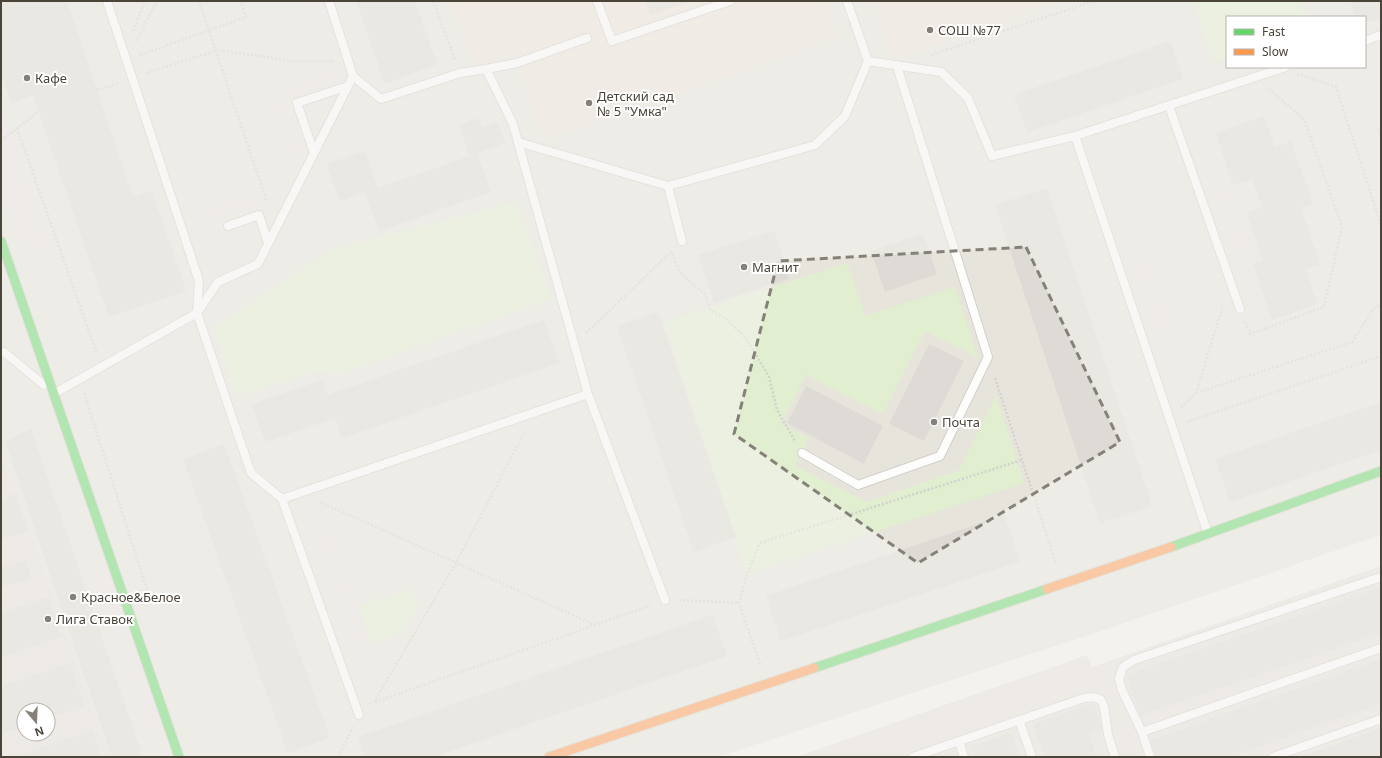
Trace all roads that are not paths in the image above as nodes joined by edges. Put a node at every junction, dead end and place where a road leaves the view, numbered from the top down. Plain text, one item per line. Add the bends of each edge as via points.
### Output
1 (106, 1) edge
2 (329, 1) edge
3 (597, 1) edge
4 (730, 1) edge
5 (847, 1) edge
6 (1381, 35) edge
7 (587, 38) dead end
8 (1366, 41) edge
9 (868, 61) junction
10 (897, 66) junction
11 (1284, 68) edge
12 (486, 69) junction
13 (353, 76) junction
14 (348, 86) junction
15 (1170, 106) junction
16 (1075, 136) junction
17 (518, 142) junction
18 (314, 153) junction
19 (668, 186) junction
20 (228, 226) dead end
21 (1, 241) edge
22 (682, 241) road end
23 (268, 243) junction
24 (1240, 309) road end
25 (197, 313) junction
26 (1, 353) edge
27 (54, 393) junction
28 (588, 394) junction
29 (802, 453) road end
30 (1381, 471) edge
31 (282, 499) junction
32 (1209, 534) junction
33 (1381, 576) edge
34 (665, 600) road end
35 (1381, 648) edge
36 (358, 712) road end
37 (1381, 719) edge
38 (1019, 720) junction
39 (1142, 732) junction
40 (959, 741) junction
41 (179, 757) edge
42 (549, 757) edge
43 (913, 757) edge
44 (964, 757) edge
45 (1032, 757) edge
46 (1115, 757) edge
47 (1150, 757) edge
48 (1273, 757) edge

1 - 25 lane via 199,281
2 - 13 lane
3 - 4 lane via 612,41
5 - 9 lane
6 - 8 lane
7 - 12 lane via 517,63
9 - 10 lane
9 - 19 lane via 845,116 815,145
10 - 16 lane via 941,72 968,98 992,156
10 - 29 lane via 988,357 940,456 858,485
11 - 15 lane
12 - 13 lane via 460,73 381,99
12 - 17 lane via 513,124
13 - 14 lane
14 - 18 lane
14 - 18 lane via 296,103
15 - 16 lane
15 - 24 lane
16 - 32 lane
17 - 19 lane
17 - 28 lane
18 - 23 lane
19 - 22 lane
20 - 23 lane via 259,215
21 - 27 street
23 - 25 lane via 258,264 218,282
25 - 27 lane
25 - 31 lane via 251,473
26 - 27 lane via 4,352
27 - 41 street
28 - 31 lane
28 - 34 lane
30 - 32 street
31 - 36 lane
32 - 42 street
33 - 39 lane via 1134,660 1123,667 1119,679 1122,690
35 - 39 lane
37 - 48 lane
38 - 40 lane
38 - 45 lane
38 - 46 lane via 1094,697 1101,700 1104,707 1108,735
39 - 47 lane
40 - 43 lane
40 - 44 lane

